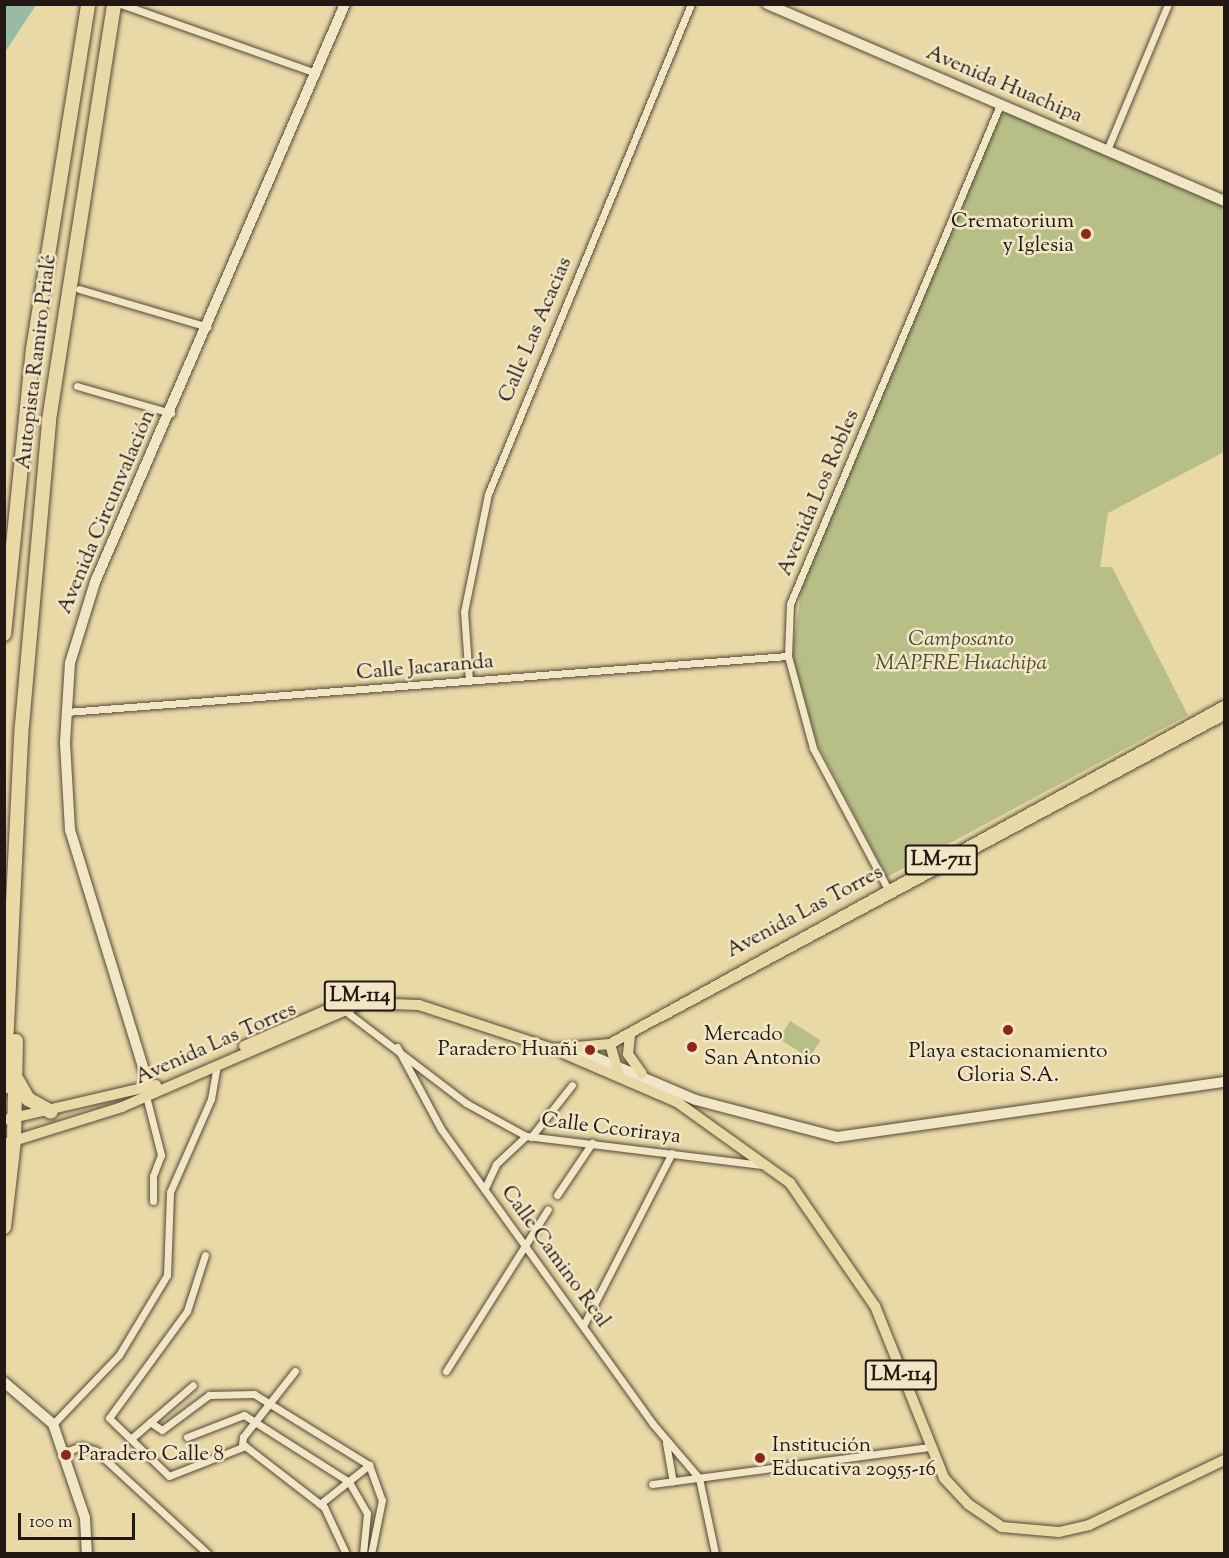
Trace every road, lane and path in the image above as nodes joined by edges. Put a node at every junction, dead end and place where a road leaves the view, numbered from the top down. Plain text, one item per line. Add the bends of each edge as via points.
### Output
1 (88, 4) edge
2 (114, 4) edge
3 (121, 4) edge
4 (345, 4) edge
5 (691, 4) edge
6 (767, 4) edge
7 (1168, 4) edge
8 (316, 74) junction
9 (1000, 105) junction
10 (1107, 150) junction
11 (1224, 201) edge
12 (80, 289) dead end
13 (208, 327) junction
14 (77, 386) dead end
15 (171, 413) junction
16 (4, 634) edge
17 (788, 656) junction
18 (469, 681) junction
19 (1224, 706) edge
20 (66, 712) junction
21 (1224, 715) edge
22 (22, 725) junction
23 (15, 855) junction
24 (890, 893) junction
25 (4, 900) edge
26 (343, 1008) junction
27 (630, 1035) junction
28 (610, 1044) junction
29 (397, 1047) junction
30 (553, 1049) junction
31 (581, 1051) junction
32 (612, 1061) junction
33 (217, 1066) junction
34 (642, 1074) junction
35 (620, 1075) junction
36 (16, 1079) junction
37 (1224, 1082) edge
38 (572, 1085) dead end
39 (4, 1087) edge
40 (149, 1092) junction
41 (51, 1112) junction
42 (8, 1121) edge
43 (528, 1136) junction
44 (9, 1142) edge
45 (591, 1143) junction
46 (672, 1153) junction
47 (771, 1166) junction
48 (485, 1188) junction
49 (557, 1195) dead end
50 (153, 1201) dead end
51 (548, 1209) dead end
52 (4, 1227) edge
53 (525, 1244) junction
54 (205, 1255) dead end
55 (584, 1324) junction
56 (295, 1371) dead end
57 (446, 1371) dead end
58 (4, 1382) edge
59 (193, 1385) dead end
60 (272, 1400) junction
61 (255, 1421) junction
62 (150, 1422) junction
63 (53, 1424) junction
64 (133, 1437) junction
65 (187, 1437) dead end
66 (666, 1441) junction
67 (242, 1445) junction
68 (930, 1447) junction
69 (61, 1455) junction
70 (1224, 1460) edge
71 (369, 1465) junction
72 (699, 1478) junction
73 (673, 1481) junction
74 (349, 1482) junction
75 (652, 1484) dead end
76 (321, 1504) junction
77 (715, 1553) edge
78 (87, 1554) edge
79 (208, 1554) edge
80 (346, 1554) edge
81 (363, 1554) edge
82 (371, 1554) edge

1 - 16 highway, Autopista Ramiro Prialé via 33,349
2 - 22 highway, Autopista Ramiro Prialé via 56,351
3 - 8 street
4 - 8 street, Avenida Circunvalación
5 - 18 street, Calle Las Acacias via 488,494 464,612
6 - 9 street, Avenida Huachipa
7 - 10 street
8 - 13 street, Avenida Circunvalación
9 - 10 street, Avenida Huachipa
9 - 17 street, Avenida Los Robles via 790,604
10 - 11 street, Avenida Huachipa
12 - 13 street
13 - 15 street, Avenida Circunvalación
14 - 15 street
15 - 20 street, Avenida Circunvalación via 81,616
17 - 18 street, Calle Jacaranda
17 - 24 street, Avenida Los Robles via 813,748
18 - 20 street, Calle Jacaranda
19 - 24 main road, Avenida Las Torres / LM-711
20 - 40 street, Avenida Circunvalación via 70,830
21 - 24 main road, Avenida Las Torres / LM-711
22 - 23 highway, Autopista Ramiro Prialé
22 - 25 highway
23 - 36 highway
23 - 39 highway, Autopista Ramiro Prialé
24 - 27 main road, Avenida Las Torres / LM-711
26 - 29 street, Calle Ccoriraya
26 - 30 main road, Avenida Las Torres / LM-114 via 379,1000 409,1002
26 - 33 main road, Avenida Las Torres / LM-114
27 - 28 main road, Avenida Las Torres / LM-711
27 - 34 main road via 628,1053
28 - 31 main road, Avenida Las Torres / LM-711
28 - 32 main road
29 - 43 street, Calle Ccoriraya via 488,1119
29 - 48 street, Calle Camino Real via 441,1129
30 - 31 main road, Avenida Las Torres / LM-114
30 - 35 main road, LM-114
31 - 32 street
31 - 40 main road, Avenida Las Torres / LM-114 via 419,997 375,994 319,1010
32 - 34 street
32 - 35 main road
33 - 40 main road, Avenida Las Torres / LM-114
33 - 63 street via 211,1099 178,1162 170,1192 167,1275 119,1355
34 - 37 street via 696,1100 837,1137
35 - 47 main road, LM-114 via 677,1102
36 - 41 highway via 28,1099
36 - 42 highway
38 - 43 street
40 - 41 main road, Avenida Las Torres / LM-114
40 - 44 main road, Avenida Las Torres / LM-114
40 - 50 street via 160,1155 153,1176
41 - 42 main road, Avenida Las Torres / LM-114
42 - 44 highway
43 - 45 street, Calle Ccoriraya
43 - 48 street via 496,1164
44 - 52 highway
45 - 46 street, Calle Ccoriraya
45 - 49 street
46 - 47 street, Calle Ccoriraya
46 - 55 street
47 - 68 main road, LM-114 via 838,1247 875,1306
48 - 53 street, Calle Camino Real
51 - 53 street
53 - 55 street, Calle Camino Real
53 - 57 street
54 - 64 street via 187,1311 109,1417
55 - 66 street, Calle Camino Real
56 - 60 street
58 - 63 street
59 - 62 street
60 - 61 street
60 - 62 street via 254,1394 209,1395 162,1430
60 - 71 street
61 - 65 street via 238,1416
61 - 67 street
61 - 74 street
62 - 64 street
63 - 69 street
64 - 67 street via 169,1476
66 - 72 street, Calle Camino Real
66 - 73 street
67 - 76 street
68 - 70 main road, LM-114 via 944,1478 969,1504 1002,1527 1026,1533 1089,1525
68 - 72 street
69 - 78 street via 85,1518
69 - 79 street via 81,1446 96,1451
71 - 74 street
71 - 82 street via 382,1500
72 - 73 street
72 - 77 street
73 - 75 street
74 - 76 street
74 - 81 street via 363,1501 369,1524
76 - 80 street

